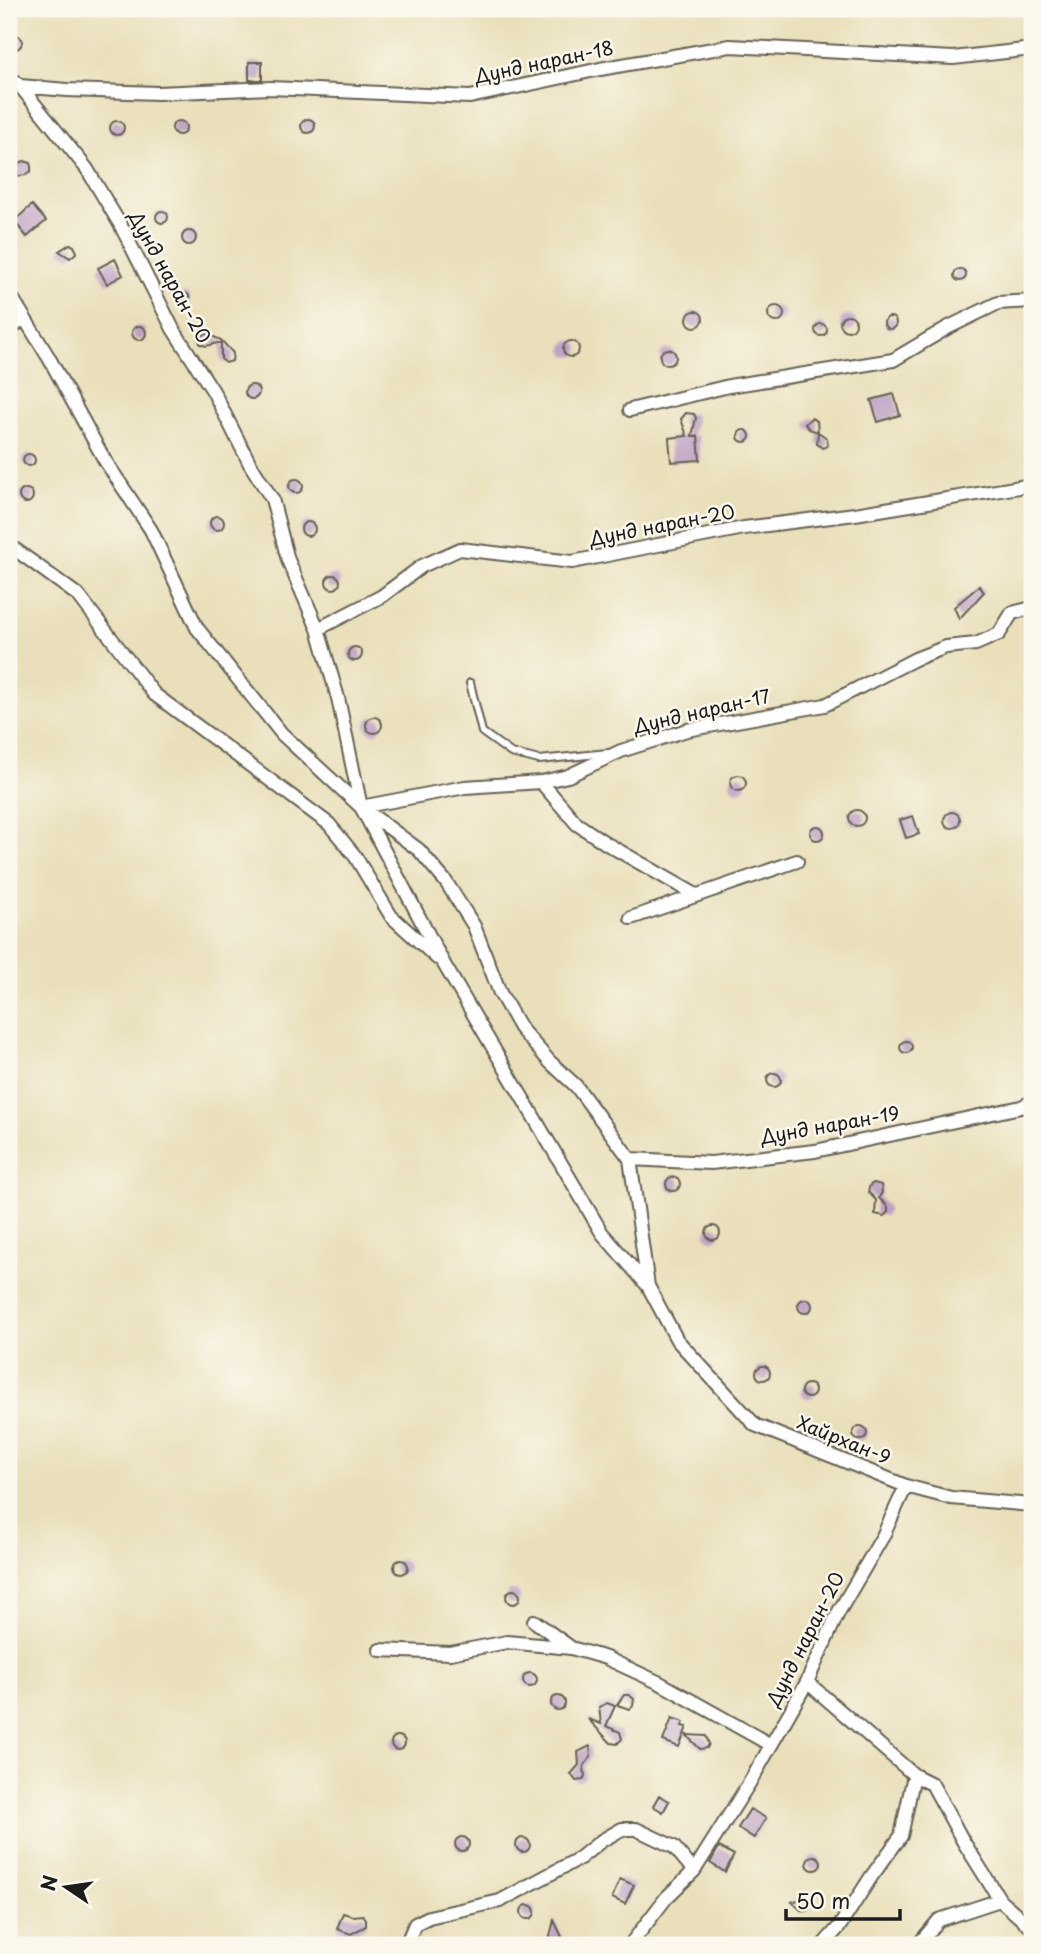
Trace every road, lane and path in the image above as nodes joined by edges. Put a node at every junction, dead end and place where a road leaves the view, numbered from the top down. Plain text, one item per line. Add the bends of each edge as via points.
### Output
1 (1032, 49) edge
2 (9, 77) edge
3 (20, 86) junction
4 (9, 293) edge
5 (1032, 301) edge
6 (23, 317) junction
7 (9, 331) edge
8 (630, 410) dead end
9 (1032, 485) edge
10 (9, 545) edge
11 (1032, 608) edge
12 (318, 629) junction
13 (470, 683) dead end
14 (621, 751) junction
15 (541, 782) junction
16 (361, 807) junction
17 (797, 861) dead end
18 (696, 895) junction
19 (631, 918) dead end
20 (445, 966) junction
21 (1032, 1102) edge
22 (630, 1159) junction
23 (648, 1286) junction
24 (906, 1486) junction
25 (1032, 1505) edge
26 (534, 1621) dead end
27 (571, 1648) junction
28 (380, 1650) dead end
29 (807, 1682) junction
30 (771, 1745) junction
31 (914, 1775) junction
32 (694, 1871) junction
33 (1000, 1900) junction
34 (1032, 1928) edge
35 (406, 1945) edge
36 (630, 1945) edge
37 (822, 1945) edge
38 (919, 1945) edge

1 - 3 street, Дунд наран-18 via 953,58 730,46 470,97 271,88 158,93
2 - 3 street, Дунд наран-20
3 - 12 street, Дунд наран-20 via 88,169 173,329 214,391 272,499 288,560
4 - 6 street
5 - 8 street via 998,303 892,360 729,386
6 - 7 street
6 - 16 street via 104,459 151,530 197,628 282,734
9 - 12 street, Дунд наран-20 via 744,528 572,562 460,548
10 - 20 street via 79,596 154,694 328,824 355,856 391,916
11 - 14 street, Дунд наран-17 via 1012,613 999,634 915,659 825,705 687,730
12 - 16 street, Дунд наран-20
13 - 14 lane via 482,732 511,753 539,760
14 - 15 street, Дунд наран-17 via 568,776
15 - 16 street, Дунд наран-17 via 465,787
15 - 18 street via 577,824
16 - 20 street
16 - 22 street via 419,850 446,882 474,926 500,993 520,1028 576,1086
17 - 18 street
18 - 19 street
20 - 23 street via 602,1233
21 - 22 street, Дунд наран-19 via 815,1151 711,1163
22 - 23 street
23 - 24 street, Хайрхан-9 via 677,1340 755,1425
24 - 25 street, Хайрхан-9 via 951,1498
24 - 29 street, Дунд наран-20
26 - 27 street
27 - 28 street via 507,1642 450,1653
27 - 30 street via 606,1658 660,1683
29 - 30 street, Дунд наран-20
29 - 31 street
30 - 32 street, Дунд наран-20
31 - 33 street via 932,1784
31 - 37 street via 901,1836
32 - 35 street via 674,1847 636,1829 622,1829 500,1902 415,1924
32 - 36 street, Дунд наран-20 via 666,1898
33 - 34 street
33 - 38 street via 939,1920

